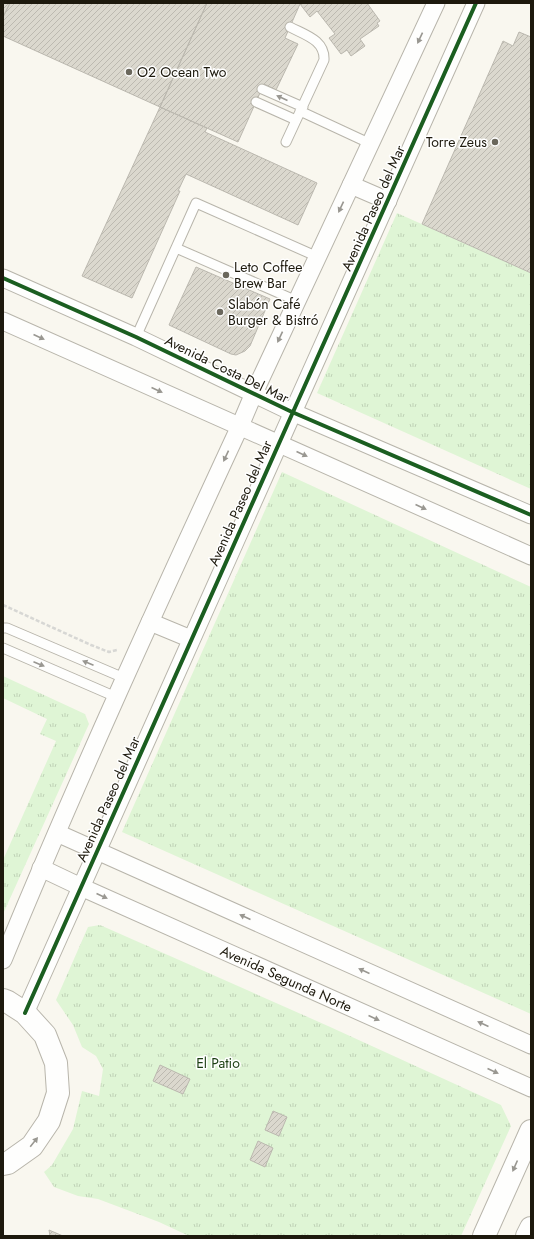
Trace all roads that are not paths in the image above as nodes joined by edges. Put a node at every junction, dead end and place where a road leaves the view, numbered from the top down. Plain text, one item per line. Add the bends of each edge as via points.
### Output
1 (436, 3) edge
2 (476, 3) edge
3 (290, 26) dead end
4 (262, 89) dead end
5 (256, 102) dead end
6 (302, 109) junction
7 (296, 120) junction
8 (286, 142) dead end
9 (371, 144) junction
10 (351, 185) junction
11 (388, 201) junction
12 (176, 248) junction
13 (318, 257) junction
14 (3, 278) edge
15 (297, 301) junction
16 (3, 322) edge
17 (136, 337) junction
18 (254, 393) junction
19 (292, 412) junction
20 (240, 426) junction
21 (279, 444) junction
22 (531, 515) edge
23 (530, 552) edge
24 (150, 622) junction
25 (3, 628) edge
26 (192, 639) junction
27 (3, 648) edge
28 (124, 678) junction
29 (116, 697) junction
30 (57, 833) junction
31 (97, 851) junction
32 (41, 868) junction
33 (81, 887) junction
34 (3, 960) edge
35 (3, 1000) edge
36 (25, 1013) junction
37 (531, 1045) edge
38 (531, 1088) edge
39 (531, 1131) edge
40 (3, 1164) edge
41 (531, 1228) edge
42 (484, 1236) edge
43 (527, 1236) edge

1 -> 9 street, Avenida Paseo del Mar
2 - 11 street, Avenida Paseo del Mar
3 - 6 lane via 315,40 324,54 324,60
6 -> 4 lane
5 - 7 lane
6 - 7 lane
6 - 9 lane
7 - 8 lane
9 - 10 street, Avenida Paseo del Mar
10 - 11 street
10 -> 13 street, Avenida Paseo del Mar
11 - 19 street, Avenida Paseo del Mar
12 - 13 lane via 196,203
12 - 15 lane
12 - 17 lane
13 - 15 street, Avenida Paseo del Mar
14 - 17 street, Avenida Costa Del Mar
15 -> 18 street, Avenida Paseo del Mar
16 -> 20 street
17 - 18 street, Avenida Costa Del Mar
18 - 19 street, Avenida Costa Del Mar
18 - 20 street, Avenida Paseo del Mar
19 - 21 street, Avenida Paseo del Mar
19 - 22 street, Avenida Costa Del Mar
20 - 21 street
20 -> 24 street, Avenida Paseo del Mar
21 -> 23 street
21 - 26 street, Avenida Paseo del Mar
24 - 26 street
24 - 28 street, Avenida Paseo del Mar
28 -> 25 lane
26 - 31 street, Avenida Paseo del Mar
27 -> 29 lane
28 - 29 street, Avenida Paseo del Mar
29 - 30 street, Avenida Paseo del Mar
30 - 31 street
30 - 32 street, Avenida Paseo del Mar
31 - 33 street, Avenida Paseo del Mar
37 -> 31 street
32 - 33 street, Avenida Segunda Norte
32 - 34 street, Avenida Paseo del Mar
33 - 36 street, Avenida Paseo del Mar
33 -> 38 street, Avenida Segunda Norte
35 - 36 street
40 -> 36 street via 32,1146 50,1121 58,1093 56,1063 45,1035
39 -> 42 street
41 - 43 street

